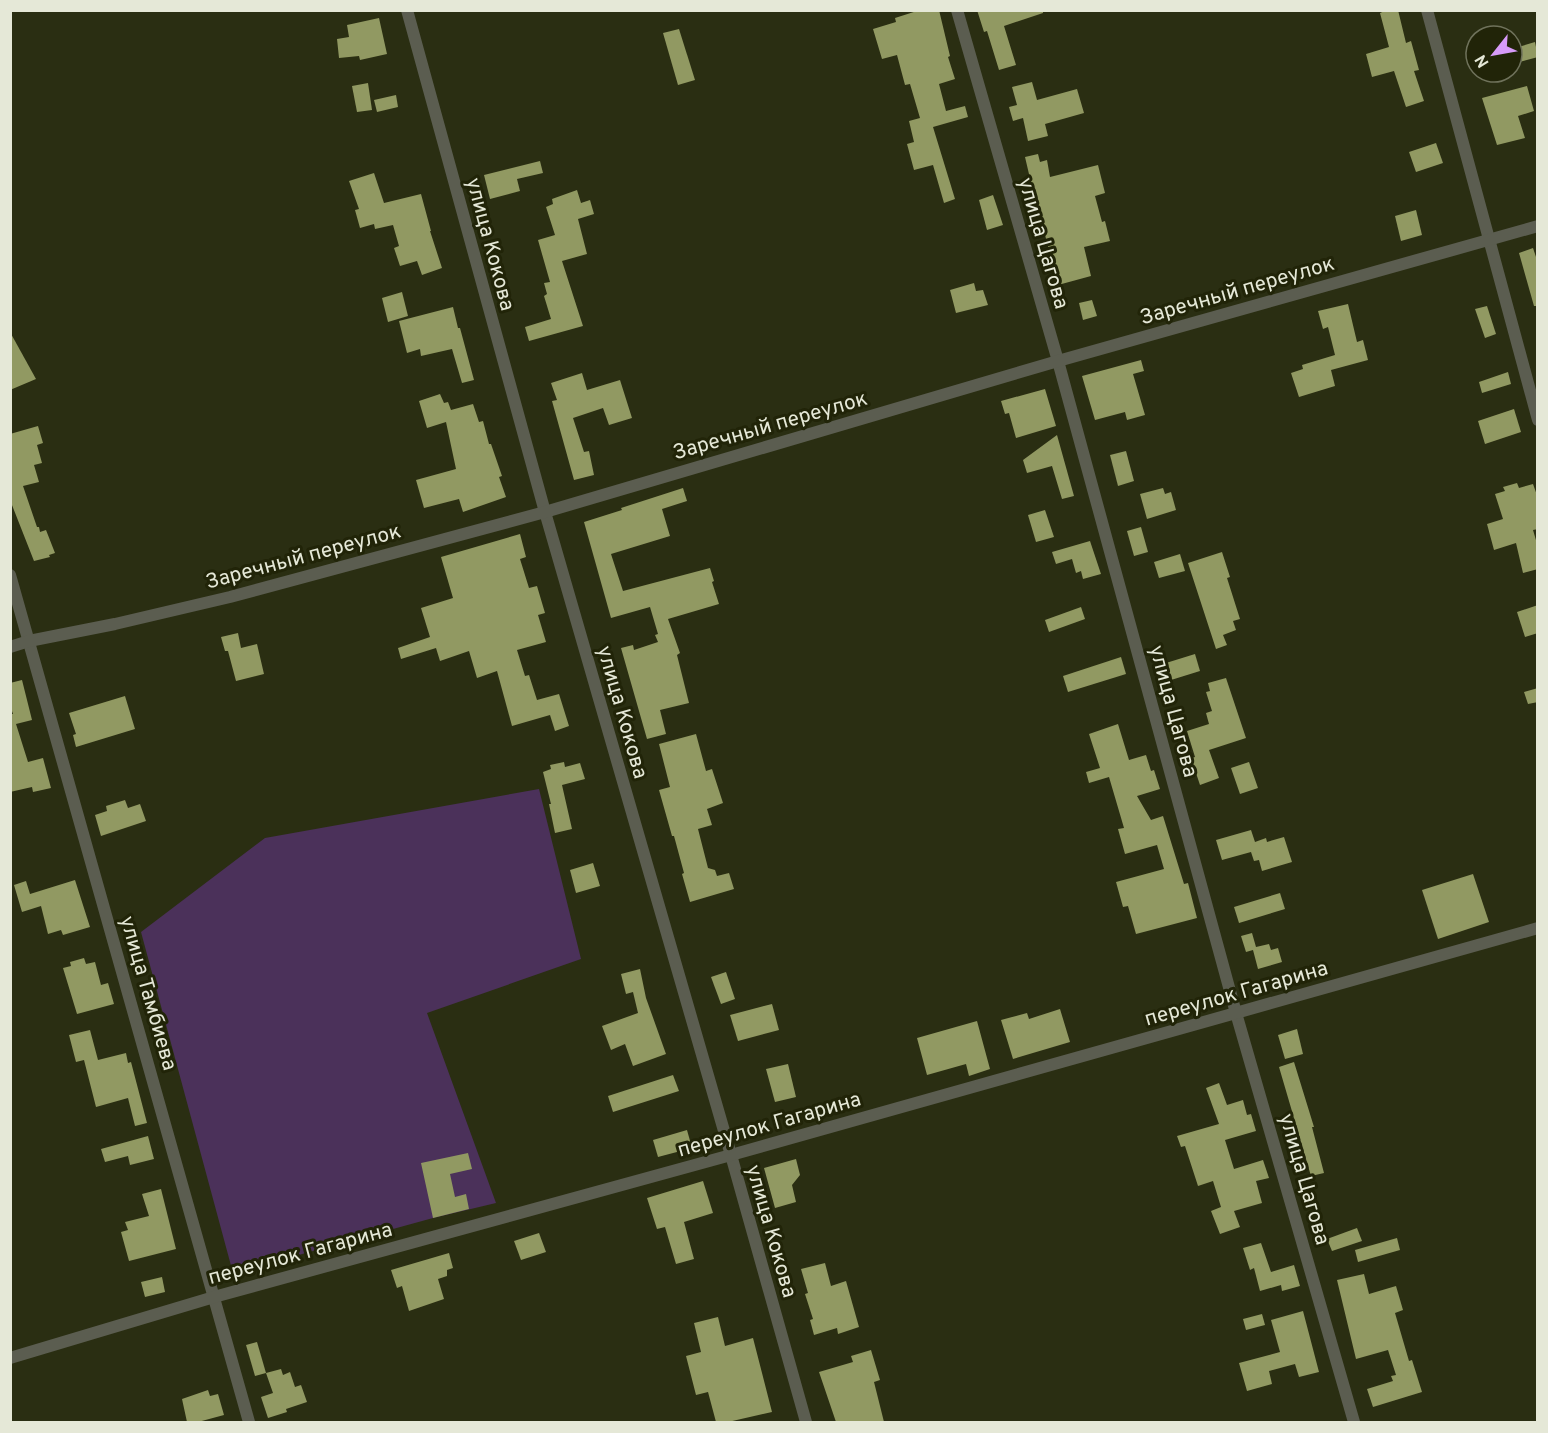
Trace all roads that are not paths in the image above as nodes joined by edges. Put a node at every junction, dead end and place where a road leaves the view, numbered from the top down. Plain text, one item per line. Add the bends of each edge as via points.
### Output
1 (407, 10) edge
2 (957, 10) edge
3 (1427, 10) edge
4 (1538, 226) edge
5 (1490, 239) junction
6 (1058, 361) junction
7 (1538, 420) edge
8 (544, 512) junction
9 (10, 575) edge
10 (29, 641) junction
11 (10, 647) edge
12 (1538, 928) edge
13 (1236, 1013) junction
14 (731, 1155) junction
15 (214, 1297) junction
16 (10, 1358) edge
17 (249, 1422) edge
18 (806, 1422) edge
19 (1354, 1422) edge

1 - 8 street, улица Кокова
2 - 6 street, улица Цагова
3 - 5 street
4 - 5 street, Заречный переулок
5 - 6 street, Заречный переулок
5 - 7 street
6 - 8 street, Заречный переулок
6 - 13 street, улица Цагова
8 - 10 street, Заречный переулок via 230,597
8 - 14 street, улица Кокова
9 - 10 street, улица Тамбиева
10 - 11 street, Заречный переулок
10 - 15 street, улица Тамбиева
12 - 13 street, переулок Гагарина
13 - 14 street, переулок Гагарина
13 - 19 street, улица Цагова
14 - 15 street, переулок Гагарина
14 - 18 street, улица Кокова
15 - 16 street, переулок Гагарина
15 - 17 street, улица Тамбиева

